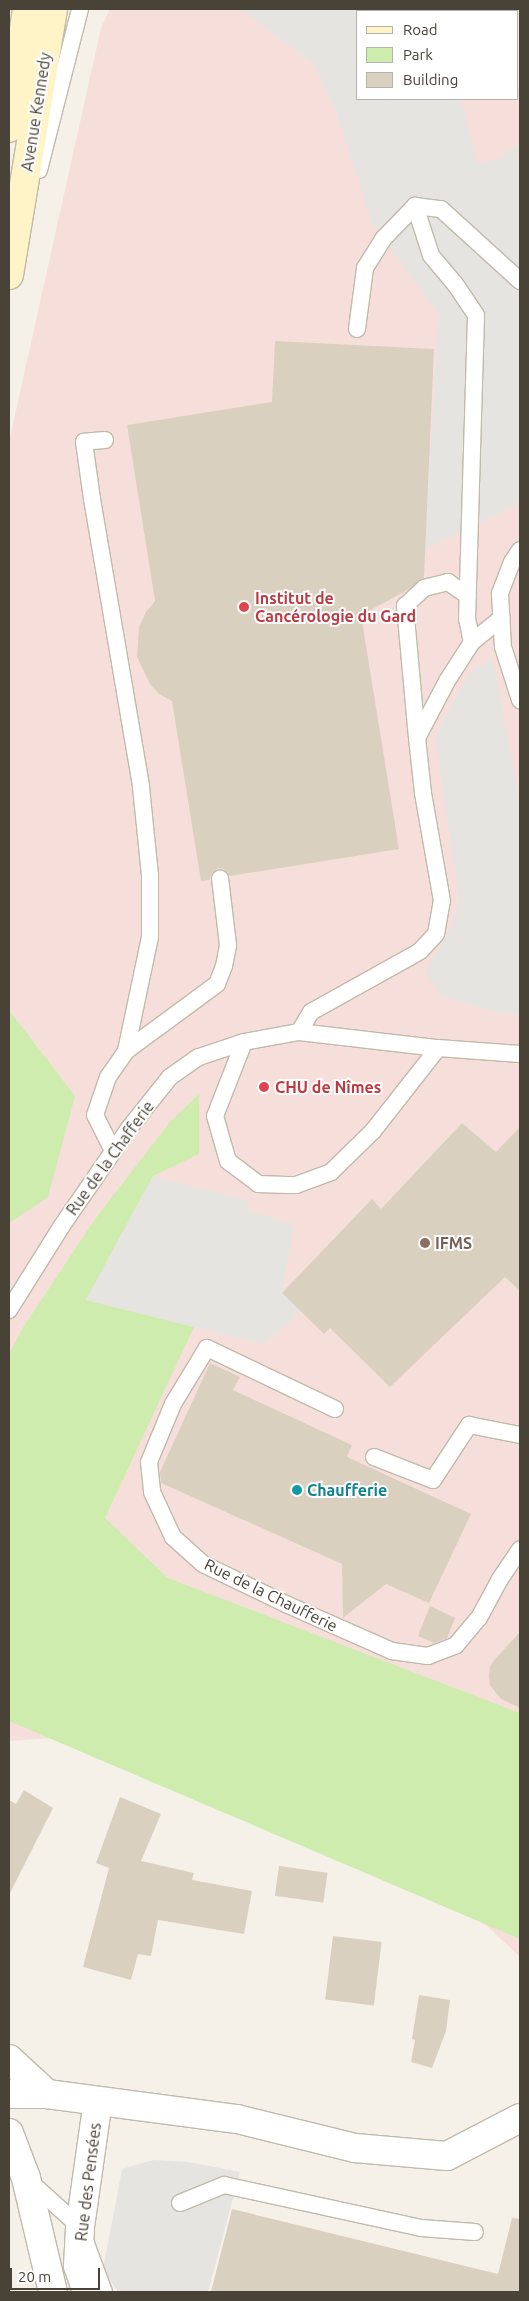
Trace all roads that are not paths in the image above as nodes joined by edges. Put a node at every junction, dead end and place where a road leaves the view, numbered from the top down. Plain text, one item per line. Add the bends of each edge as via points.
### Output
1 (27, 9) edge
2 (53, 9) edge
3 (80, 9) edge
4 (9, 128) edge
5 (415, 206) junction
6 (9, 275) edge
7 (520, 281) edge
8 (9, 286) edge
9 (357, 329) dead end
10 (105, 440) dead end
11 (520, 550) edge
12 (468, 596) junction
13 (502, 618) junction
14 (472, 642) junction
15 (520, 700) edge
16 (417, 738) junction
17 (220, 878) dead end
18 (298, 1032) junction
19 (244, 1042) junction
20 (438, 1048) junction
21 (126, 1051) junction
22 (520, 1054) edge
23 (113, 1151) junction
24 (9, 1310) edge
25 (335, 1409) dead end
26 (520, 1435) edge
27 (374, 1458) dead end
28 (520, 1549) edge
29 (9, 2059) edge
30 (9, 2094) edge
31 (47, 2094) junction
32 (98, 2101) junction
33 (520, 2118) edge
34 (9, 2133) edge
35 (26, 2178) junction
36 (180, 2203) dead end
37 (80, 2227) junction
38 (475, 2232) dead end
39 (53, 2292) edge
40 (87, 2292) edge
41 (104, 2292) edge

1 - 4 main road, Avenue Kennedy
2 - 6 main road, Avenue Kennedy
3 - 8 lane
5 - 7 lane via 441,209
5 - 9 lane via 383,240 365,268
5 - 12 lane via 431,255 476,315
10 - 21 lane via 84,442 141,787 150,876 150,937
11 - 13 lane via 500,594
12 - 14 lane via 467,619
12 - 16 lane via 448,582 424,588 405,606
13 - 14 lane
13 - 15 lane via 502,647
14 - 16 lane
16 - 18 lane via 442,901 436,934 420,951 311,1012
17 - 21 lane via 228,945 216,984
18 - 19 lane, Rue de la Chafferie
18 - 20 lane
19 - 20 lane via 215,1116 228,1161 258,1184 287,1185 332,1172 373,1131
19 - 23 lane, Rue de la Chafferie via 199,1057 170,1077
20 - 22 lane
21 - 23 lane via 108,1077 95,1115
23 - 24 lane, Rue de la Chafferie
25 - 28 lane, Rue de la Chaufferie via 207,1348 172,1404 149,1462 152,1492 173,1537 203,1564 288,1605 392,1651 428,1656 456,1645 480,1618
26 - 27 lane via 468,1425 433,1480
29 - 31 street
30 - 31 street
31 - 32 street
32 - 33 street via 237,2119 355,2148 447,2156
32 - 37 street, Rue des Pensées
34 - 35 street
35 - 37 lane
35 - 39 street
36 - 38 lane via 224,2185 421,2228
37 - 40 street, Rue des Pensées via 78,2266
37 - 41 lane

